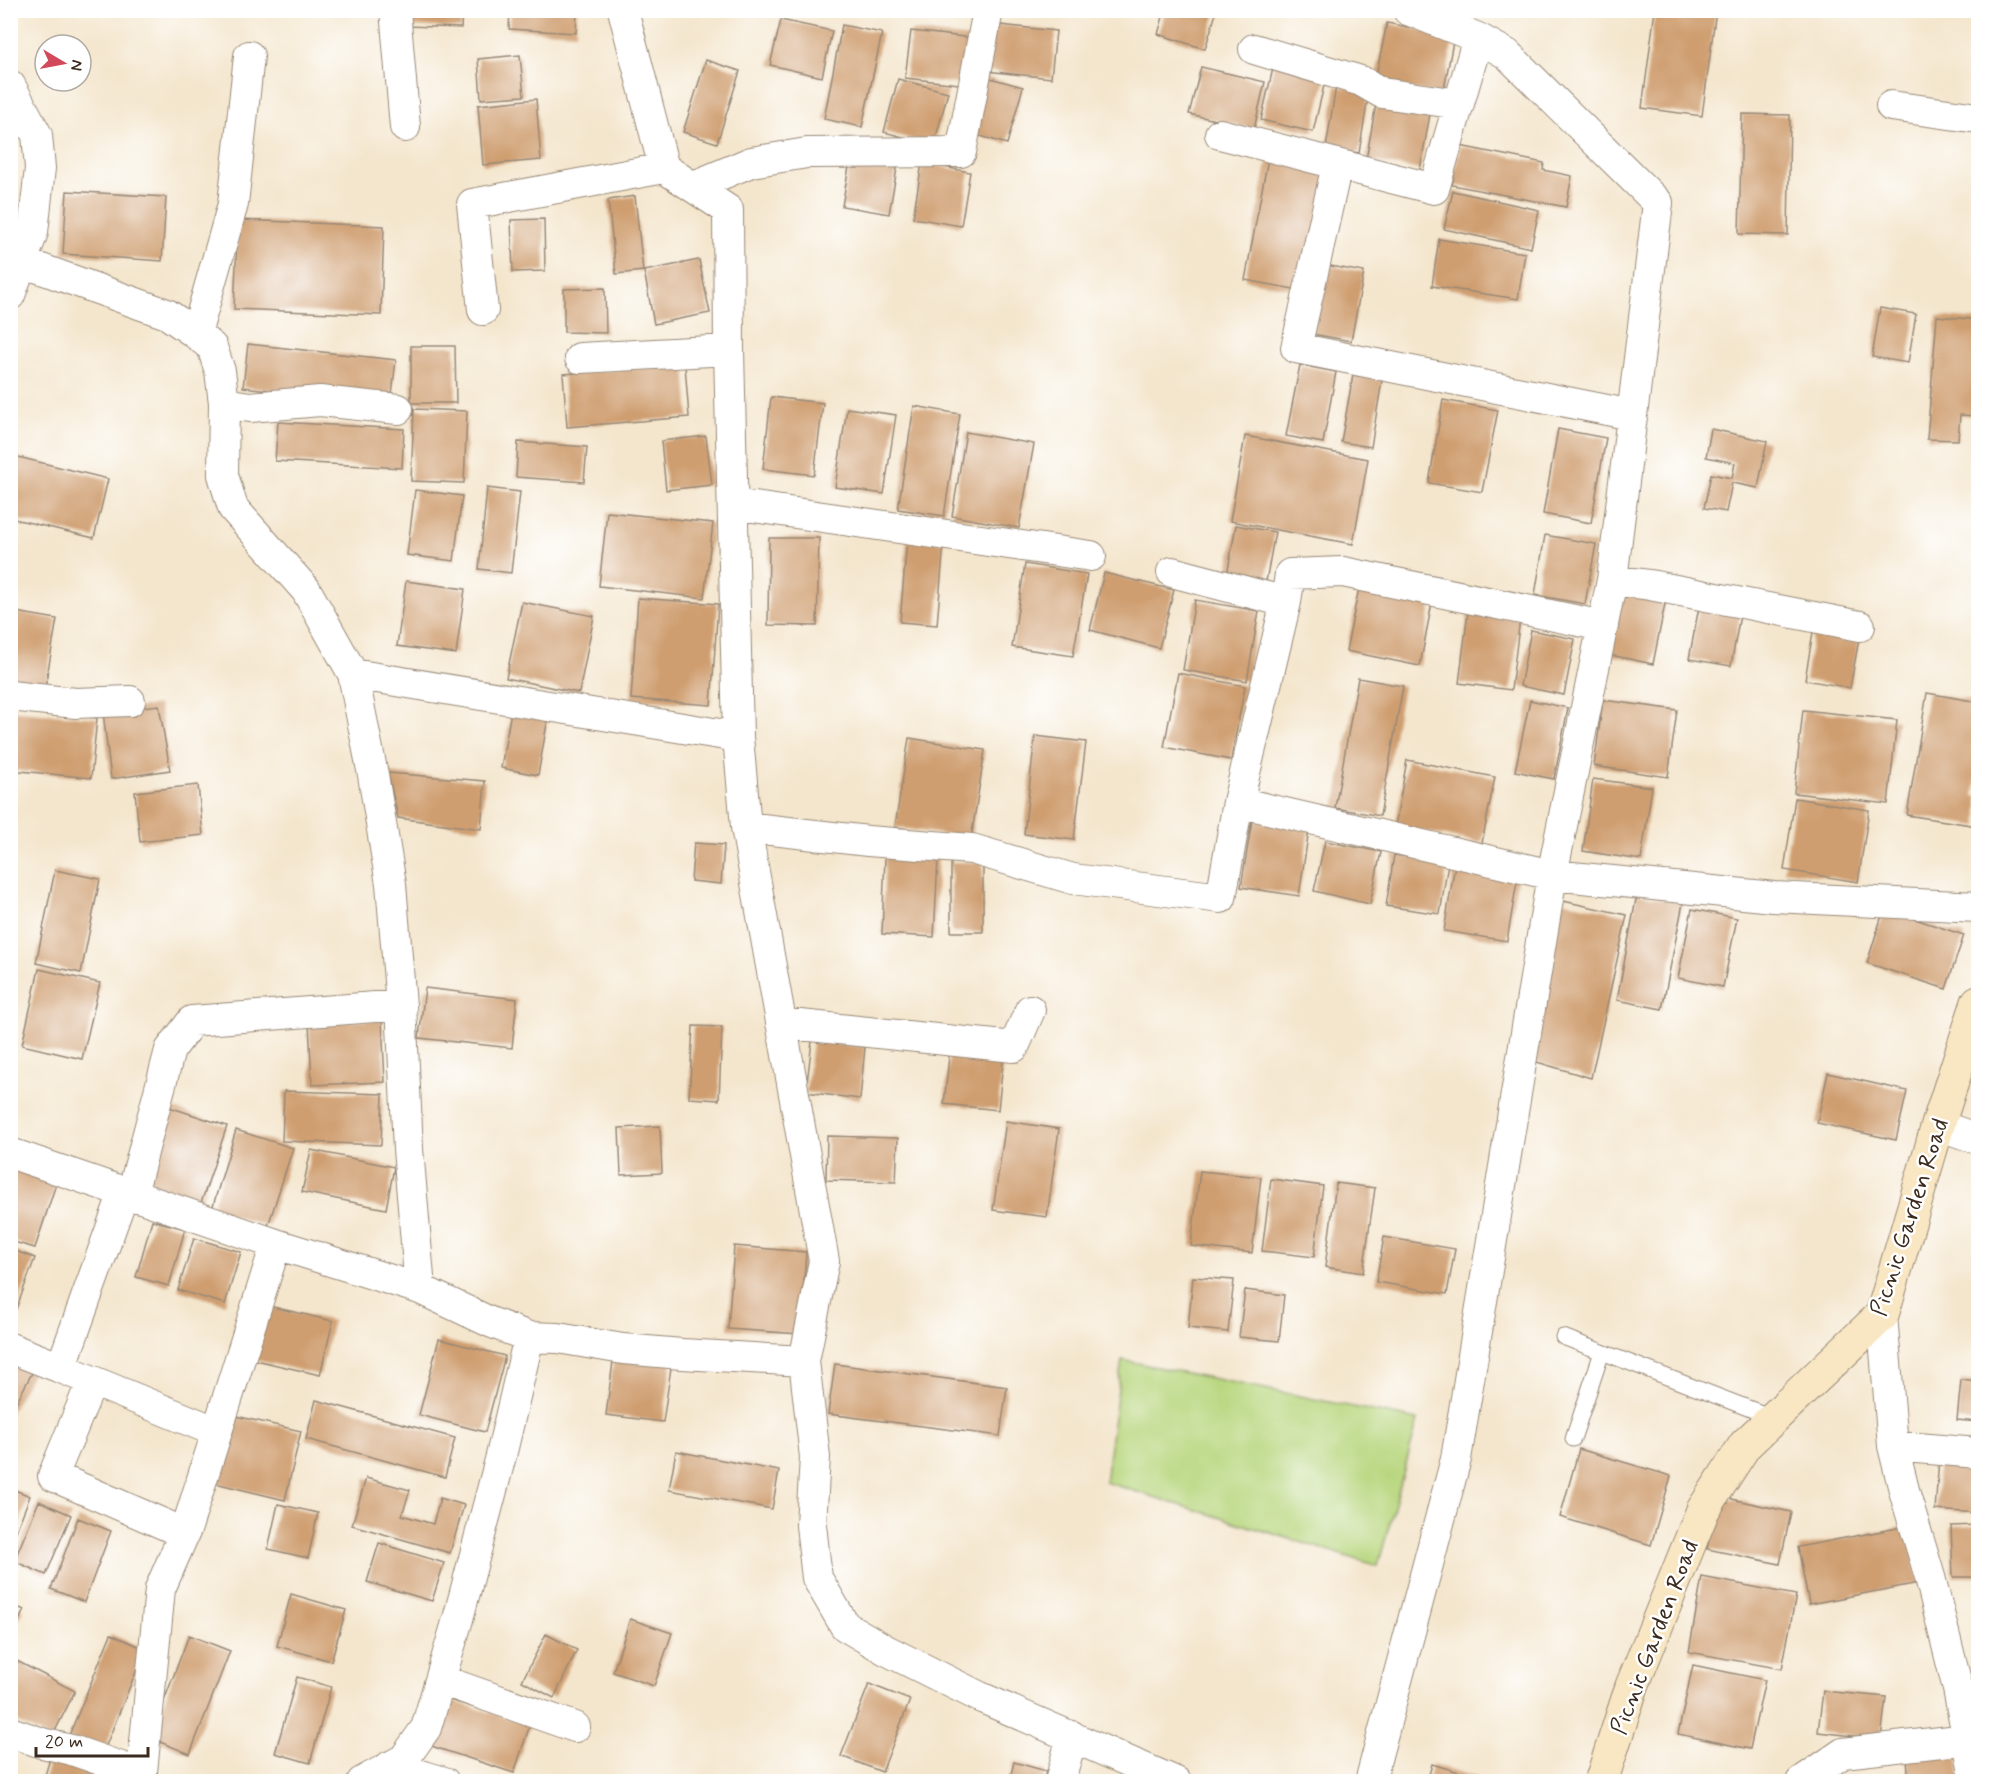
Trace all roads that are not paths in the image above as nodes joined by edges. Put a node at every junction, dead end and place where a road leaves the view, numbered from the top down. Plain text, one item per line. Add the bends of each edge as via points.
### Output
1 (395, 10) edge
2 (623, 10) edge
3 (988, 10) edge
4 (1408, 10) edge
5 (1478, 38) junction
6 (1254, 49) dead end
7 (249, 57) dead end
8 (10, 85) edge
9 (1459, 104) junction
10 (1891, 106) dead end
11 (1978, 118) edge
12 (405, 127) dead end
13 (1220, 134) dead end
14 (1338, 165) junction
15 (664, 168) junction
16 (694, 186) junction
17 (22, 262) junction
18 (10, 295) edge
19 (483, 310) dead end
20 (196, 333) junction
21 (729, 350) junction
22 (580, 358) dead end
23 (224, 403) junction
24 (398, 409) dead end
25 (1632, 415) junction
26 (733, 504) junction
27 (1091, 556) dead end
28 (1172, 572) dead end
29 (1612, 580) junction
30 (1286, 602) junction
31 (1602, 626) junction
32 (1860, 626) dead end
33 (353, 674) junction
34 (10, 696) edge
35 (129, 701) dead end
36 (738, 737) junction
37 (1238, 802) junction
38 (746, 827) junction
39 (1551, 875) junction
40 (1978, 907) edge
41 (1978, 1002) edge
42 (401, 1005) junction
43 (1030, 1010) dead end
44 (781, 1023) junction
45 (1938, 1125) junction
46 (1978, 1139) edge
47 (10, 1153) edge
48 (128, 1193) junction
49 (276, 1244) junction
50 (420, 1289) junction
51 (1882, 1315) junction
52 (529, 1337) junction
53 (1563, 1337) dead end
54 (10, 1348) edge
55 (1602, 1352) junction
56 (804, 1360) junction
57 (62, 1368) junction
58 (92, 1381) junction
59 (1774, 1418) junction
60 (217, 1432) junction
61 (1573, 1439) dead end
62 (1893, 1446) junction
63 (1978, 1453) edge
64 (184, 1533) junction
65 (441, 1680) junction
66 (575, 1727) dead end
67 (10, 1732) edge
68 (1072, 1737) junction
69 (1968, 1739) junction
70 (390, 1766) junction
71 (141, 1778) edge
72 (362, 1782) edge
73 (444, 1782) edge
74 (1060, 1782) edge
75 (1176, 1782) edge
76 (1370, 1782) edge
77 (1600, 1782) edge
78 (1801, 1782) edge
79 (1976, 1782) edge

1 - 12 street
2 - 15 street
3 - 16 street via 961,152 807,153 751,162
4 - 5 street
5 - 9 street
5 - 25 street via 1507,54 1658,203
6 - 9 street via 1361,81 1382,93
7 - 20 street via 233,204
8 - 17 street via 37,135 40,168 33,232
9 - 14 street via 1434,189
10 - 11 street
13 - 14 street
14 - 25 street via 1296,348
15 - 16 street
15 - 19 street via 472,204
16 - 21 street via 728,210
17 - 18 street
17 - 20 street via 167,314
20 - 23 street via 212,347
21 - 22 street
21 - 26 street
23 - 24 street via 250,407 320,401
23 - 33 street via 224,475 233,508 306,590
25 - 29 street
26 - 27 street
26 - 36 street
28 - 30 street
29 - 31 street
29 - 32 street
30 - 31 street via 1290,574 1343,572
30 - 37 street
31 - 39 street
33 - 36 street
33 - 42 street via 391,884
34 - 35 street via 76,703
36 - 38 street
37 - 38 street via 1221,898 1073,879 972,849
37 - 39 street
38 - 44 street
39 - 40 street via 1774,897
39 - 76 street via 1455,1459
41 - 45 main road, Picnic Garden Road
42 - 48 street via 192,1021 170,1050
42 - 50 street
43 - 44 street via 1014,1047
44 - 56 street via 824,1261
45 - 46 street
45 - 51 main road, Picnic Garden Road
47 - 48 street
48 - 49 street
48 - 57 street
49 - 50 street
49 - 60 street
50 - 52 street
51 - 59 main road, Picnic Garden Road
51 - 62 street
52 - 56 street via 682,1354
52 - 65 street
53 - 55 lane
54 - 57 street
55 - 59 lane
55 - 61 lane
56 - 68 street via 815,1457 811,1525 817,1578 845,1626 980,1697
57 - 58 street
58 - 60 street
58 - 64 street via 53,1476
59 - 77 main road, Picnic Garden Road via 1745,1445 1703,1510 1632,1686
60 - 64 street
62 - 63 street
62 - 69 street via 1930,1577
64 - 71 street via 160,1589
65 - 66 street
65 - 70 street via 426,1728 404,1759
67 - 71 street via 72,1750
68 - 74 street
68 - 75 street
69 - 78 street via 1843,1753
69 - 79 street
70 - 72 street
70 - 73 street

